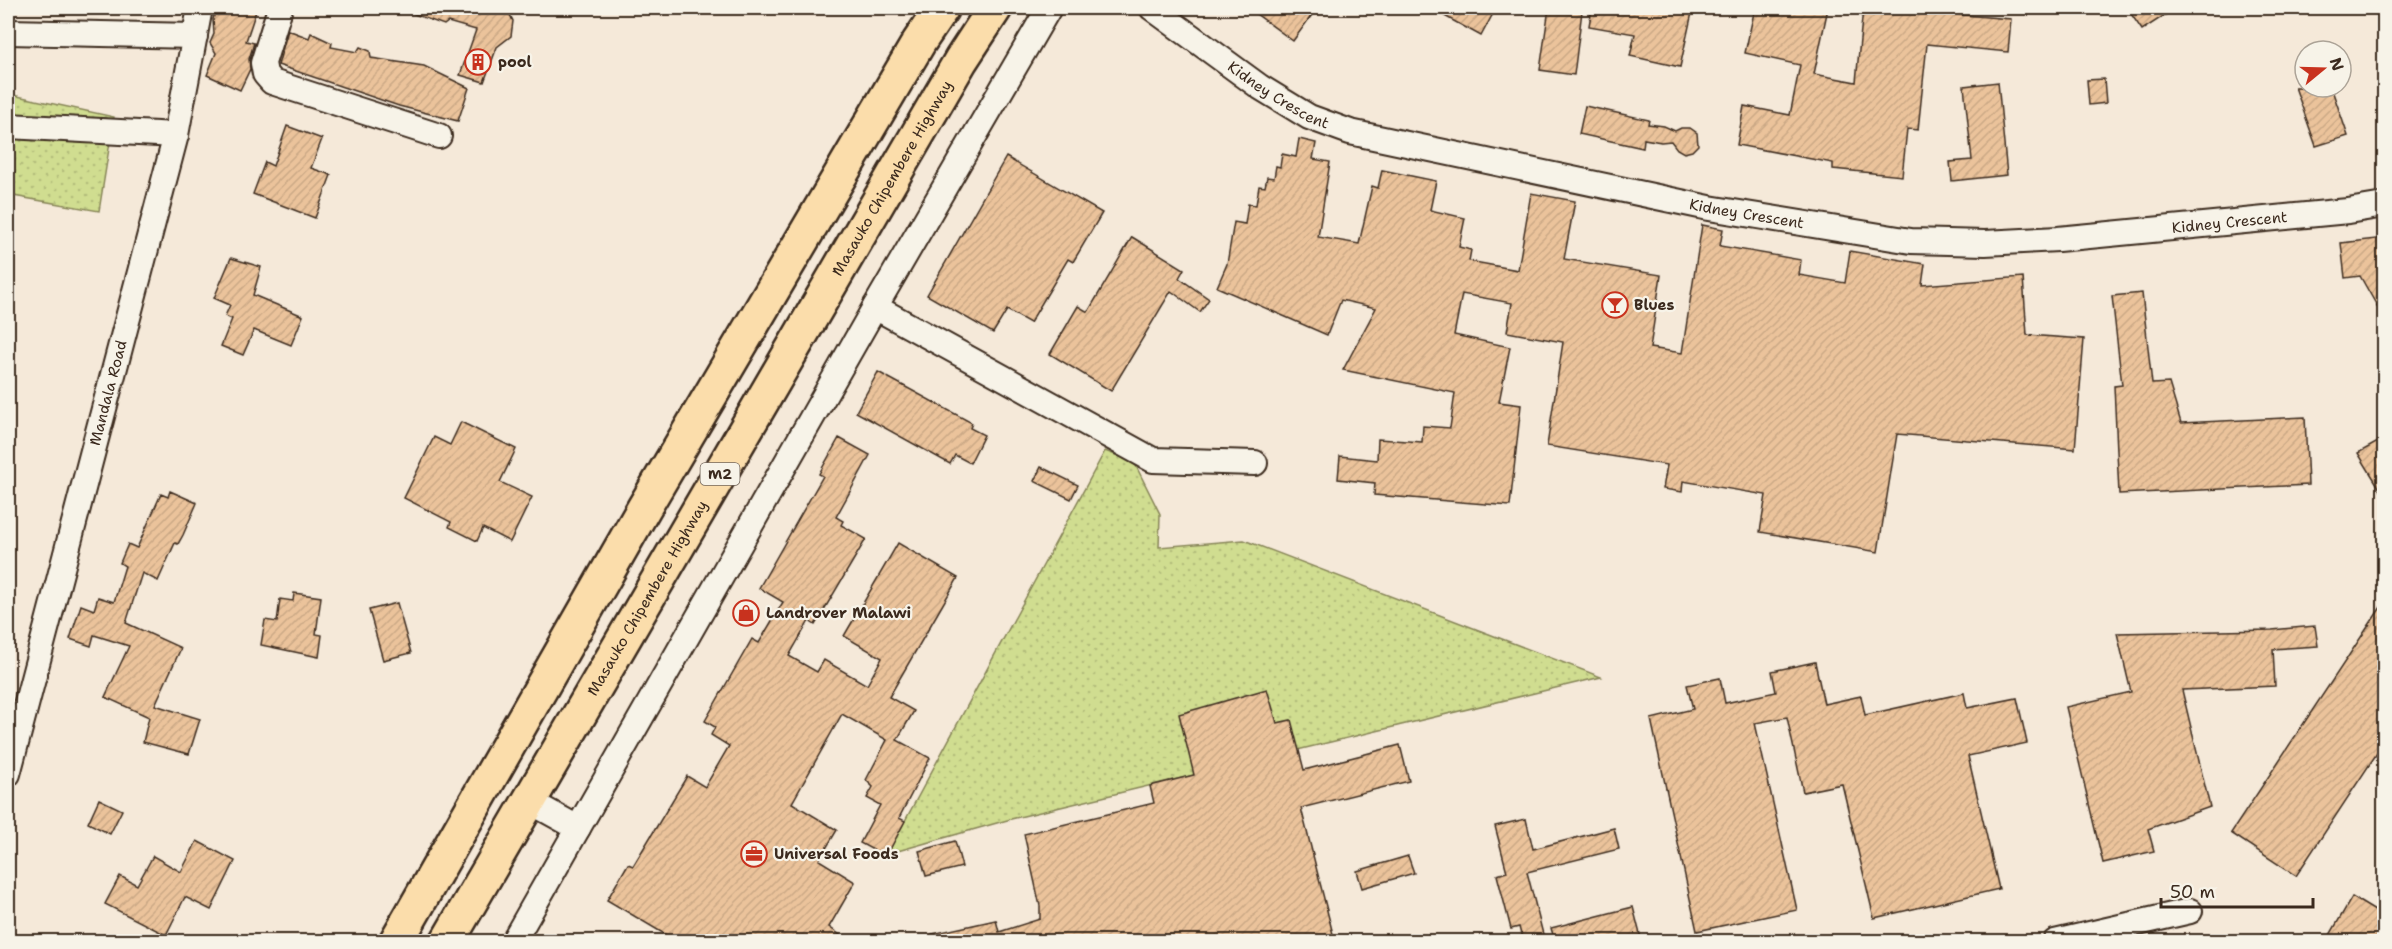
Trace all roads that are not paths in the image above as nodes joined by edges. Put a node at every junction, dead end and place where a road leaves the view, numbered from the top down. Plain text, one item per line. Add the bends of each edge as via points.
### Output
1 (200, 8) edge
2 (280, 8) edge
3 (942, 8) edge
4 (995, 8) edge
5 (1050, 8) edge
6 (1152, 8) edge
7 (8, 32) edge
8 (195, 36) junction
9 (8, 126) edge
10 (177, 135) junction
11 (439, 136) dead end
12 (2385, 205) edge
13 (874, 307) junction
14 (1255, 463) dead end
15 (8, 774) edge
16 (530, 801) junction
17 (578, 828) junction
18 (2190, 911) dead end
19 (396, 942) edge
20 (447, 942) edge
21 (513, 942) edge
22 (2055, 942) edge

1 - 8 street, Mandala Road
2 - 11 street via 263,63 272,82
3 - 19 highway via 656,488
4 - 16 highway, Masauko Chipembere Highway / M2 via 961,60
5 - 13 street
6 - 12 street, Kidney Crescent via 1260,87 1309,117 1350,132 1709,208 1889,238 1985,243 2058,239
7 - 8 street
8 - 10 street, Mandala Road
9 - 10 street
10 - 15 street, Mandala Road
13 - 14 street via 1154,460
13 - 17 street
16 - 17 street
16 - 20 highway, Masauko Chipembere Highway / M2
17 - 21 street
18 - 22 street

